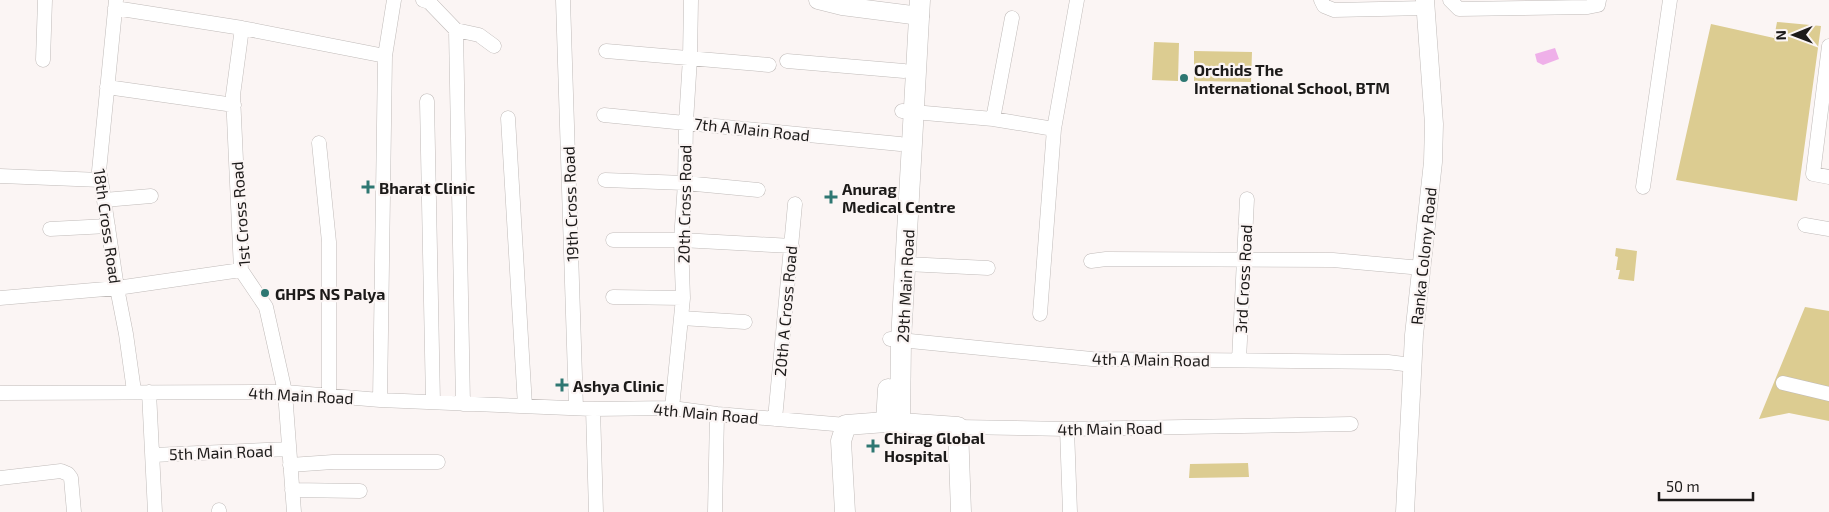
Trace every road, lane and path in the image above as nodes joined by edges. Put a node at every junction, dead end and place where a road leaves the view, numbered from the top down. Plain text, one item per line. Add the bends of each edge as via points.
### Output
1 (45, 0) edge
2 (394, 0) edge
3 (423, 0) edge
4 (563, 0) edge
5 (690, 0) edge
6 (818, 0) edge
7 (1077, 0) edge
8 (1321, 0) edge
9 (1450, 0) edge
10 (1599, 0) edge
11 (1670, 0) edge
12 (116, 4) edge
13 (1425, 4) edge
14 (914, 8) edge
15 (1012, 18) dead end
16 (242, 28) junction
17 (456, 30) junction
18 (494, 46) dead end
19 (1829, 46) edge
20 (606, 51) dead end
21 (385, 56) junction
22 (690, 58) junction
23 (42, 60) dead end
24 (787, 61) dead end
25 (769, 65) dead end
26 (904, 71) junction
27 (107, 88) junction
28 (1826, 100) edge
29 (427, 101) dead end
30 (234, 105) junction
31 (908, 112) junction
32 (604, 115) dead end
33 (508, 118) dead end
34 (993, 119) junction
35 (686, 122) junction
36 (1054, 130) junction
37 (319, 143) dead end
38 (900, 144) junction
39 (0, 176) edge
40 (1829, 177) edge
41 (101, 180) junction
42 (605, 180) dead end
43 (685, 183) junction
44 (1643, 187) dead end
45 (758, 190) dead end
46 (151, 196) dead end
47 (1247, 199) dead end
48 (104, 200) junction
49 (794, 204) dead end
50 (1805, 225) dead end
51 (108, 226) junction
52 (50, 229) dead end
53 (1829, 229) edge
54 (613, 240) dead end
55 (681, 240) junction
56 (792, 246) junction
57 (1244, 260) junction
58 (1091, 261) dead end
59 (906, 264) junction
60 (988, 268) dead end
61 (1422, 268) junction
62 (241, 270) junction
63 (117, 288) junction
64 (613, 297) dead end
65 (0, 298) edge
66 (683, 298) junction
67 (1040, 314) dead end
68 (681, 318) junction
69 (745, 322) dead end
70 (896, 340) junction
71 (1239, 360) junction
72 (1412, 365) junction
73 (1783, 383) dead end
74 (134, 391) junction
75 (149, 392) junction
76 (285, 392) junction
77 (0, 393) edge
78 (1829, 394) edge
79 (329, 396) junction
80 (380, 400) junction
81 (433, 402) junction
82 (463, 404) junction
83 (525, 406) junction
84 (576, 408) junction
85 (672, 408) junction
86 (593, 409) junction
87 (717, 414) junction
88 (775, 419) junction
89 (893, 422) junction
90 (1351, 424) dead end
91 (846, 425) junction
92 (958, 427) junction
93 (1067, 429) junction
94 (289, 449) junction
95 (152, 454) junction
96 (438, 462) dead end
97 (290, 465) junction
98 (0, 478) edge
99 (292, 490) junction
100 (360, 491) dead end
101 (74, 512) edge
102 (155, 512) edge
103 (294, 512) edge
104 (596, 512) edge
105 (715, 512) edge
106 (844, 512) edge
107 (961, 512) edge
108 (1070, 512) edge
109 (1405, 512) edge

1 - 23 street
2 - 21 street
3 - 17 street via 429,2
4 - 84 street, 19th Cross Road
5 - 22 street, 20th Cross Road
6 - 14 street via 842,6
7 - 36 street
8 - 13 street via 1324,6 1334,10
9 - 10 street via 1459,9 1588,7 1598,5
11 - 44 street
12 - 16 street
12 - 27 street, 18th Cross Road
13 - 61 street, Ranka Colony Road via 1434,124
14 - 26 main road, 29th Main Road
14 - 31 main road, 29th Main Road
15 - 34 street
16 - 21 street
16 - 30 street, 1st Cross Road
17 - 18 street via 479,35
17 - 82 street
19 - 28 street
20 - 22 street
21 - 80 street
22 - 25 street
22 - 35 street, 20th Cross Road
24 - 26 street
26 - 31 main road, 29th Main Road
27 - 30 street
27 - 41 street, 18th Cross Road via 98,171
28 - 40 street via 1813,174
29 - 81 street
30 - 62 street, 1st Cross Road
31 - 34 street
31 - 38 main road, 29th Main Road
31 - 59 main road, 29th Main Road
32 - 35 street, 7th A Main Road
33 - 83 street
34 - 36 street
35 - 38 street, 7th A Main Road
35 - 43 street, 20th Cross Road
36 - 67 street
37 - 79 street via 329,242
38 - 70 main road, 29th Main Road
39 - 41 street
41 - 48 street, 18th Cross Road
42 - 43 street
43 - 45 street
43 - 55 street, 20th Cross Road
46 - 48 street
47 - 57 street, 3rd Cross Road
48 - 51 street, 18th Cross Road
49 - 56 street, 20th A Cross Road
50 - 53 street
51 - 52 street
51 - 63 street, 18th Cross Road
54 - 55 street
55 - 56 street
55 - 66 street, 20th Cross Road
56 - 88 street, 20th A Cross Road
57 - 58 street
57 - 61 street via 1333,260
57 - 71 street, 3rd Cross Road
59 - 60 street
59 - 70 main road, 29th Main Road
61 - 72 street, Ranka Colony Road
62 - 63 street
62 - 76 street, 1st Cross Road via 266,307
63 - 65 street
63 - 74 street, 18th Cross Road
64 - 66 street
66 - 68 street, 20th Cross Road
68 - 69 street
68 - 85 street, 20th Cross Road
70 - 71 street, 4th A Main Road via 1092,359
70 - 89 main road, 29th Main Road
71 - 72 street, 4th A Main Road
72 - 109 street, Ranka Colony Road
73 - 78 street
74 - 75 street, 4th Main Road
74 - 77 street, 4th Main Road
75 - 76 street, 4th Main Road
75 - 95 street
76 - 79 street, 4th Main Road
76 - 94 street, 1st Cross Road
79 - 80 street, 4th Main Road
80 - 81 street, 4th Main Road
81 - 82 street, 4th Main Road
82 - 83 street, 4th Main Road
83 - 84 street, 4th Main Road
84 - 86 street, 4th Main Road
85 - 86 street, 4th Main Road
85 - 87 street, 4th Main Road
86 - 104 street
87 - 88 street, 4th Main Road
87 - 105 street
88 - 91 street, 4th Main Road
89 - 91 main road, 4th Main Road
89 - 92 main road, 4th Main Road
90 - 93 street, 4th Main Road
91 - 106 main road via 841,442
92 - 93 street, 4th Main Road
92 - 107 main road
93 - 108 street
94 - 95 street, 5th Main Road
94 - 97 street, 1st Cross Road
95 - 102 street
96 - 97 street
97 - 99 street, 1st Cross Road
98 - 101 street via 60,471 68,474 72,478
99 - 100 street
99 - 103 street, 1st Cross Road

